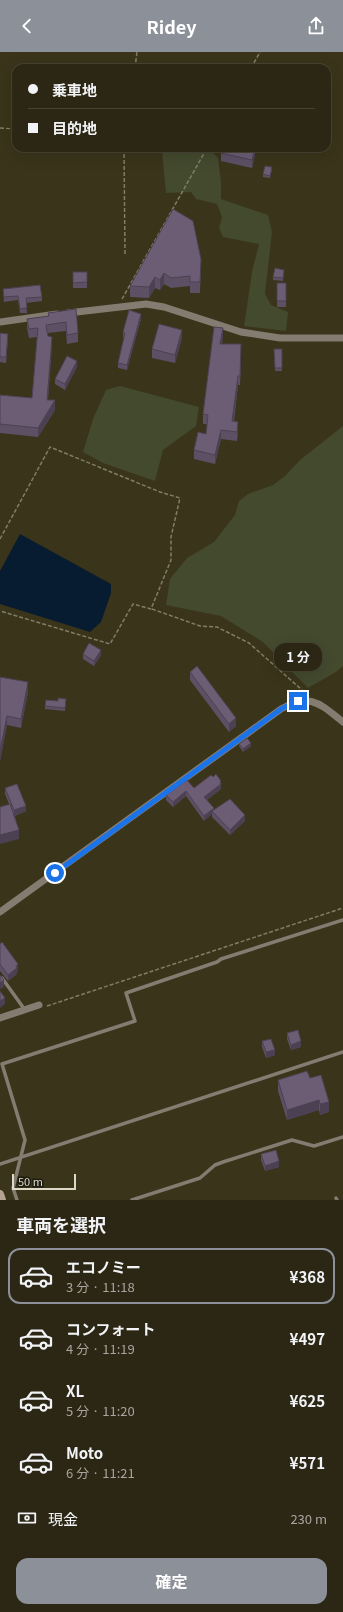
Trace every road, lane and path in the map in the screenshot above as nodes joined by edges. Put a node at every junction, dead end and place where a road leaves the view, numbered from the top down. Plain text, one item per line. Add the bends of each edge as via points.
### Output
1 (137, 52) edge
2 (260, 52) edge
3 (136, 64) edge
4 (253, 64) edge
5 (0, 128) edge
6 (12, 129) edge
7 (124, 152) edge
8 (205, 152) edge
9 (125, 255) dead end
10 (117, 307) junction
11 (0, 322) edge
12 (343, 338) edge
13 (0, 539) edge
14 (151, 609) junction
15 (0, 611) edge
16 (306, 701) junction
17 (343, 722) edge
18 (343, 908) edge
19 (2, 909) edge
20 (343, 920) edge
21 (0, 976) edge
22 (39, 1005) joint
23 (24, 1010) junction
24 (0, 1018) edge
25 (343, 1052) edge
26 (343, 1137) edge
27 (22, 1158) junction
28 (0, 1164) edge
29 (0, 1194) edge
30 (2, 1200) edge
31 (17, 1200) edge
32 (132, 1200) edge

1 - 3 path
2 - 4 path
5 - 6 path
7 - 9 path
8 - 10 path
10 - 11 street
10 - 12 street via 146,304 164,307 241,332 280,338
13 - 14 path via 50,447 180,498 171,537 171,560
14 - 15 path via 133,604 110,644
14 - 16 path via 200,626 217,627 249,643 302,690
16 - 17 street via 322,706
16 - 19 street via 298,701 281,709
18 - 22 path via 45,1006
20 - 27 lane via 126,993 135,1021 2,1064 25,1140
21 - 23 lane
22 - 23 street
23 - 24 street
25 - 27 lane
26 - 32 lane via 314,1146 292,1140 223,1162 215,1165 200,1178
27 - 28 lane
27 - 31 lane via 13,1188
29 - 30 street

